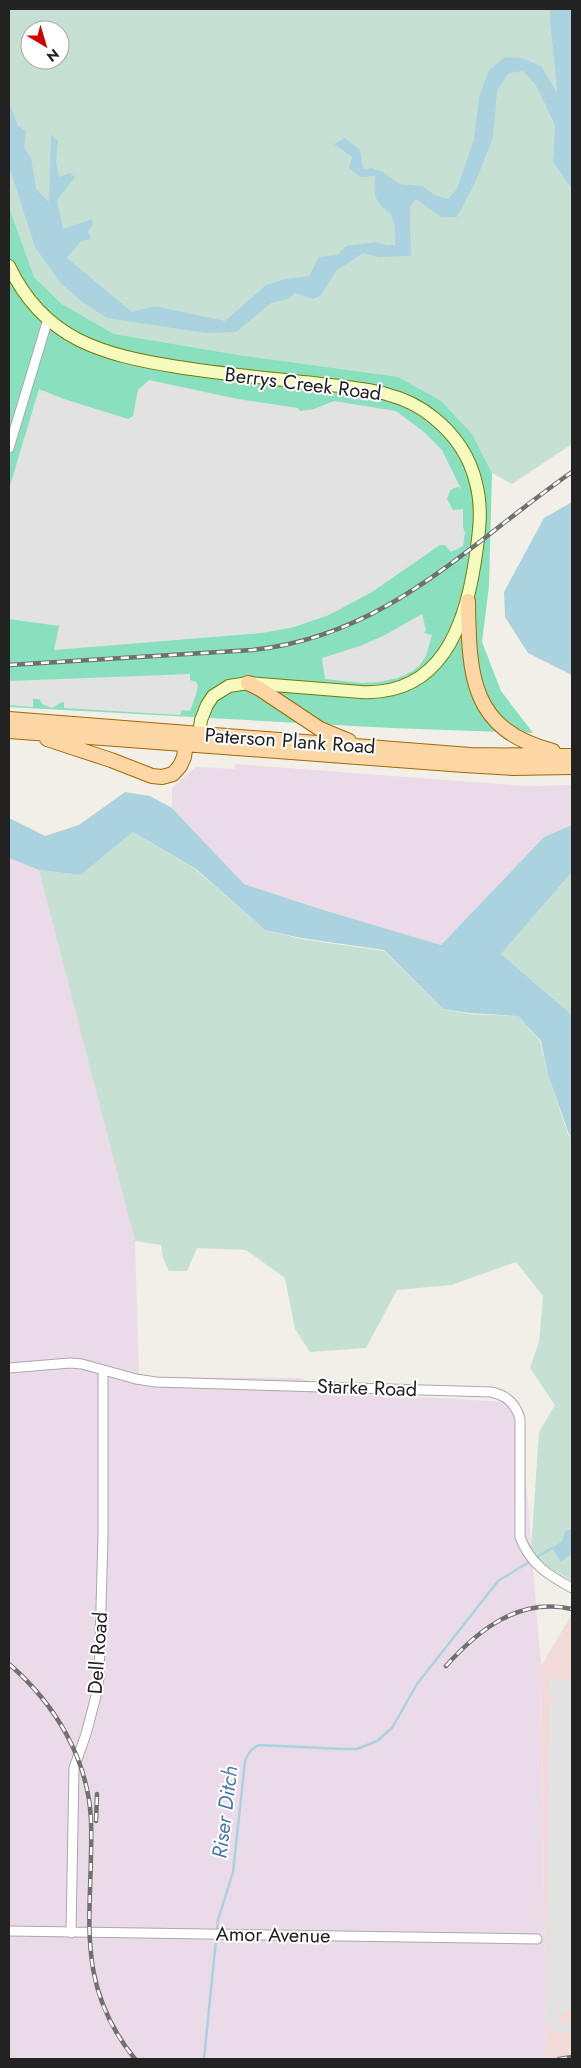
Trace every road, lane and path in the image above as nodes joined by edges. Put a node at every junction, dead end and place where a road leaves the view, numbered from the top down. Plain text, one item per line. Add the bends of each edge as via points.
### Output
1 (9, 266) edge
2 (48, 319) junction
3 (9, 448) edge
4 (468, 601) junction
5 (248, 683) junction
6 (9, 720) edge
7 (9, 731) edge
8 (25, 732) junction
9 (193, 739) junction
10 (368, 747) junction
11 (572, 760) edge
12 (9, 1368) edge
13 (104, 1371) junction
14 (572, 1588) edge
15 (9, 1931) edge
16 (71, 1933) junction
17 (537, 1939) dead end

1 - 2 street, Berrys Creek Road via 22,290
2 - 3 street
2 - 4 street, Berrys Creek Road via 79,341 124,358 209,372 372,390 400,398 426,411 460,446 476,483 480,524
4 - 5 street, Berrys Creek Road via 454,638 443,656 423,674 398,687 369,692
4 - 11 main road via 471,668 489,713 504,730 520,740
5 - 9 street, Berrys Creek Road via 229,686 213,696
5 - 10 main road via 320,729
6 - 9 main road, Paterson Plank Road
7 - 8 main road, Paterson Plank Road
8 - 9 main road, Paterson Plank Road
8 - 9 main road via 157,777 168,776 177,770
9 - 10 main road, Paterson Plank Road
9 - 11 main road, Paterson Plank Road via 513,768
10 - 11 main road, Paterson Plank Road
12 - 13 street, Starke Road via 70,1363
13 - 14 street, Starke Road via 156,1382 491,1392 503,1395 514,1405 520,1419 520,1537 537,1566
13 - 16 street, Dell Road via 104,1536 99,1678 74,1768
15 - 16 street, Amor Avenue
16 - 17 street, Amor Avenue

